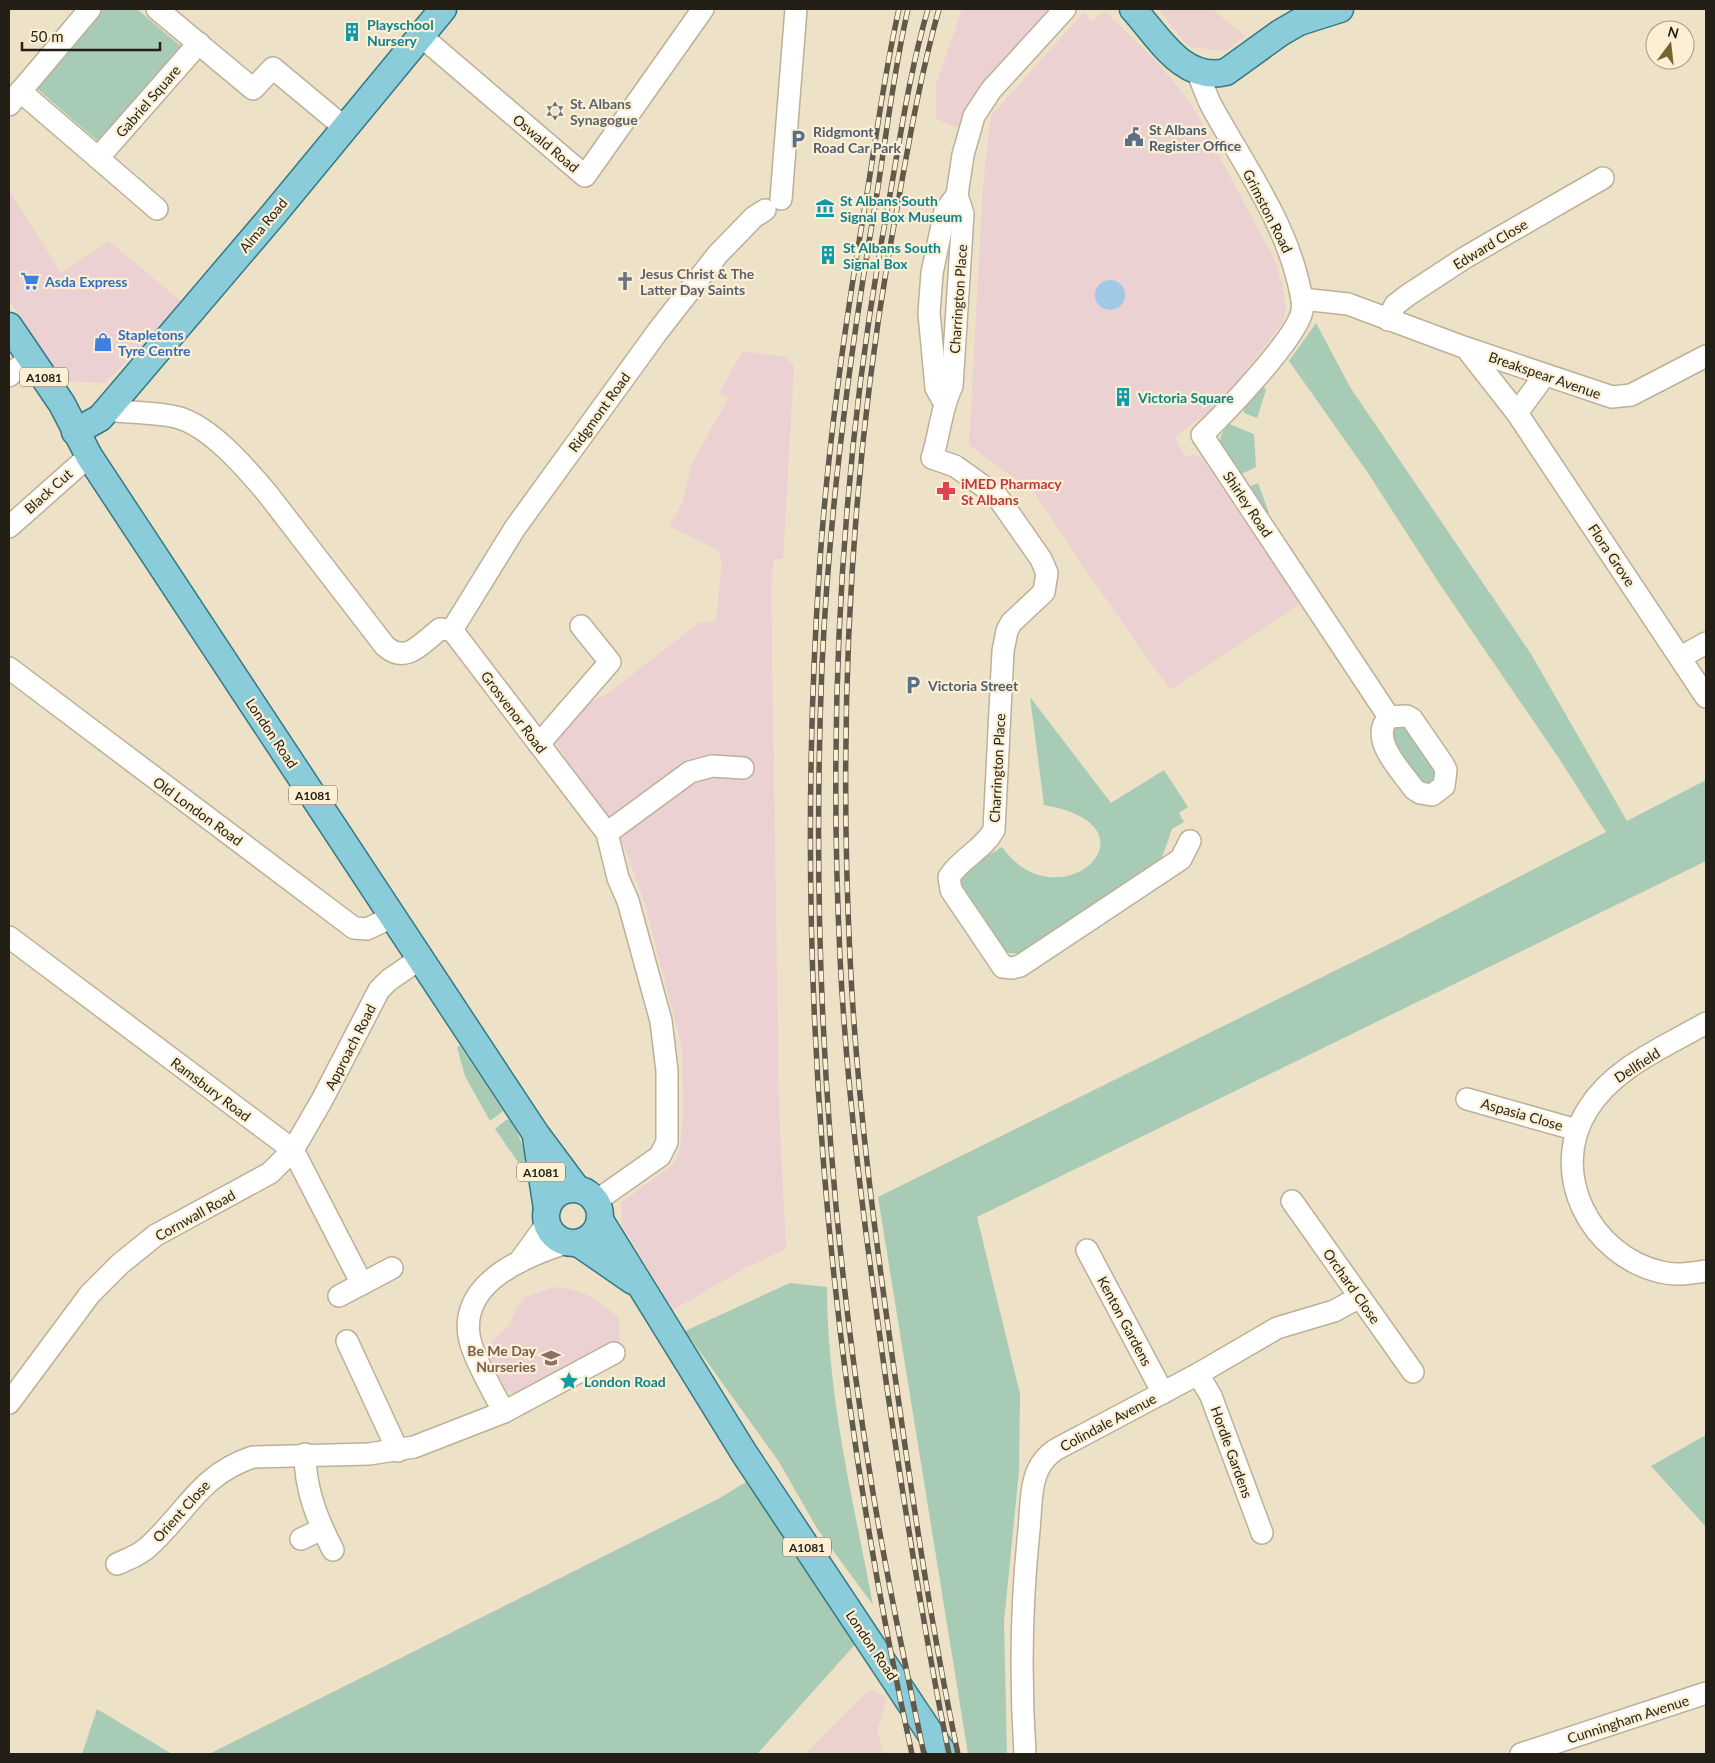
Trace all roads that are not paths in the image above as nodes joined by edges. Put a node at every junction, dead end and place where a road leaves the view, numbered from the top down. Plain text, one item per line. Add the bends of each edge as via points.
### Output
1 (90, 9) edge
2 (157, 9) edge
3 (443, 9) edge
4 (703, 9) edge
5 (796, 9) edge
6 (1065, 9) edge
7 (1133, 9) edge
8 (1329, 10) edge
9 (421, 36) junction
10 (199, 43) junction
11 (1198, 73) junction
12 (14, 98) edge
13 (346, 128) junction
14 (98, 158) junction
15 (1603, 178) dead end
16 (157, 209) dead end
17 (1302, 299) junction
18 (1388, 320) junction
19 (9, 326) edge
20 (1466, 348) junction
21 (1706, 356) edge
22 (12, 364) edge
23 (1544, 376) junction
24 (107, 410) junction
25 (1517, 413) junction
26 (75, 432) junction
27 (89, 456) junction
28 (9, 527) edge
29 (581, 626) dead end
30 (452, 630) junction
31 (1706, 644) edge
32 (1681, 657) junction
33 (9, 668) edge
34 (1706, 698) edge
35 (1389, 717) dead end
36 (539, 744) junction
37 (743, 768) dead end
38 (607, 833) junction
39 (1190, 842) dead end
40 (394, 916) junction
41 (9, 937) edge
42 (422, 958) junction
43 (1706, 1023) edge
44 (1467, 1098) dead end
45 (1577, 1130) junction
46 (536, 1134) junction
47 (293, 1150) junction
48 (1292, 1201) dead end
49 (591, 1203) junction
50 (546, 1217) junction
51 (573, 1243) junction
52 (1087, 1250) dead end
53 (519, 1262) junction
54 (392, 1268) dead end
55 (1706, 1271) edge
56 (362, 1284) junction
57 (638, 1284) junction
58 (339, 1296) dead end
59 (1360, 1297) junction
60 (347, 1340) dead end
61 (614, 1353) dead end
62 (1413, 1372) dead end
63 (1198, 1374) junction
64 (1163, 1393) junction
65 (9, 1403) edge
66 (504, 1412) junction
67 (398, 1451) junction
68 (305, 1454) junction
69 (322, 1529) junction
70 (1262, 1533) dead end
71 (300, 1539) dead end
72 (334, 1550) dead end
73 (117, 1564) dead end
74 (1706, 1693) edge
75 (944, 1754) edge
76 (1025, 1754) edge
77 (1521, 1754) edge

1 - 12 street
2 - 10 street
3 - 9 main road, Alma Road
4 - 9 street, Oswald Road via 585,176
5 - 30 street, Ridgmont Road via 773,204 754,216 718,254 658,331 515,528
6 - 39 street, Charrington Place via 981,102 968,130 957,195 945,211 932,273 930,341 936,388 944,402 940,434 932,458 956,466 997,496 1042,559 1047,573 1044,592 1011,623 1007,631 994,830 984,846 958,864 949,877 951,890 1003,967 1012,968 1020,966 1181,859
7 - 11 main road via 1182,63
8 - 11 main road via 1280,33 1226,72 1216,75
9 - 13 main road, Alma Road
10 - 13 street via 253,89 273,68
10 - 14 street, Gabriel Square
11 - 17 street, Grimston Road via 1210,102 1280,227 1293,260
12 - 14 street
13 - 24 main road, Alma Road
14 - 16 street
15 - 18 street, Edward Close via 1466,257 1408,295 1395,305
17 - 18 street via 1348,304
17 - 35 street, Shirley Road via 1300,318 1281,347 1234,404 1202,435
18 - 20 street
19 - 26 main road, London Road / A1081 via 62,404
20 - 23 street, Breakspear Avenue
20 - 25 street, Flora Grove
21 - 23 street, Breakspear Avenue via 1622,397 1601,395
22 - 26 main road, London Road / A1081 via 48,409
23 - 25 street
24 - 26 main road, Alma Road via 100,418
24 - 30 street via 178,418 197,425 209,435 267,493 392,653 399,655 412,651 440,629
25 - 32 street, Flora Grove
26 - 27 main road, London Road / A1081
27 - 28 street, Black Cut
27 - 40 main road, London Road / A1081
29 - 36 street via 610,662
30 - 36 street, Grosvenor Road
31 - 32 street
32 - 34 street, Flora Grove
33 - 40 street, Old London Road via 354,928 366,929
36 - 38 street, Grosvenor Road
37 - 38 street via 712,766 690,772
38 - 49 street, Grosvenor Road via 661,1020 667,1071 667,1142 660,1156
40 - 42 main road, London Road / A1081
41 - 47 street, Ramsbury Road
42 - 46 main road, London Road / A1081
42 - 47 street, Approach Road via 388,980 379,990
43 - 45 street, Dellfield via 1625,1070 1602,1090
44 - 45 street, Aspasia Close
45 - 55 street, Dellfield via 1573,1175 1579,1203 1593,1228 1613,1249 1635,1264 1662,1272 1685,1274
46 - 49 main road, London Road / A1081
46 - 50 main road, London Road / A1081
47 - 56 street, Ramsbury Road
47 - 65 street, Cornwall Road via 270,1173 156,1235 120,1264 90,1294
48 - 59 street, Orchard Close
49 - 50 main road, A1081 via 561,1192 553,1198
49 - 51 main road via 593,1235
49 - 57 main road, London Road / A1081
50 - 51 main road, London Road / A1081 via 560,1240
50 - 53 street
51 - 53 street
51 - 57 main road, London Road / A1081
52 - 64 street, Kenton Gardens
53 - 66 street via 488,1281 473,1300 469,1317 473,1349
54 - 56 street
56 - 58 street
57 - 75 main road, London Road / A1081 via 744,1453
59 - 62 street, Orchard Close
59 - 63 street, Colindale Avenue via 1334,1311 1277,1328
60 - 67 street
61 - 66 street, Orient Close
63 - 64 street, Colindale Avenue
63 - 70 street, Hordle Gardens via 1212,1396
64 - 76 street, Colindale Avenue via 1055,1450 1038,1470 1033,1489 1022,1593
66 - 67 street, Orient Close
67 - 68 street, Orient Close
68 - 69 street via 309,1495
68 - 73 street, Orient Close via 253,1457 224,1469 195,1494 147,1548
69 - 71 street
69 - 72 street
74 - 77 street, Cunningham Avenue

